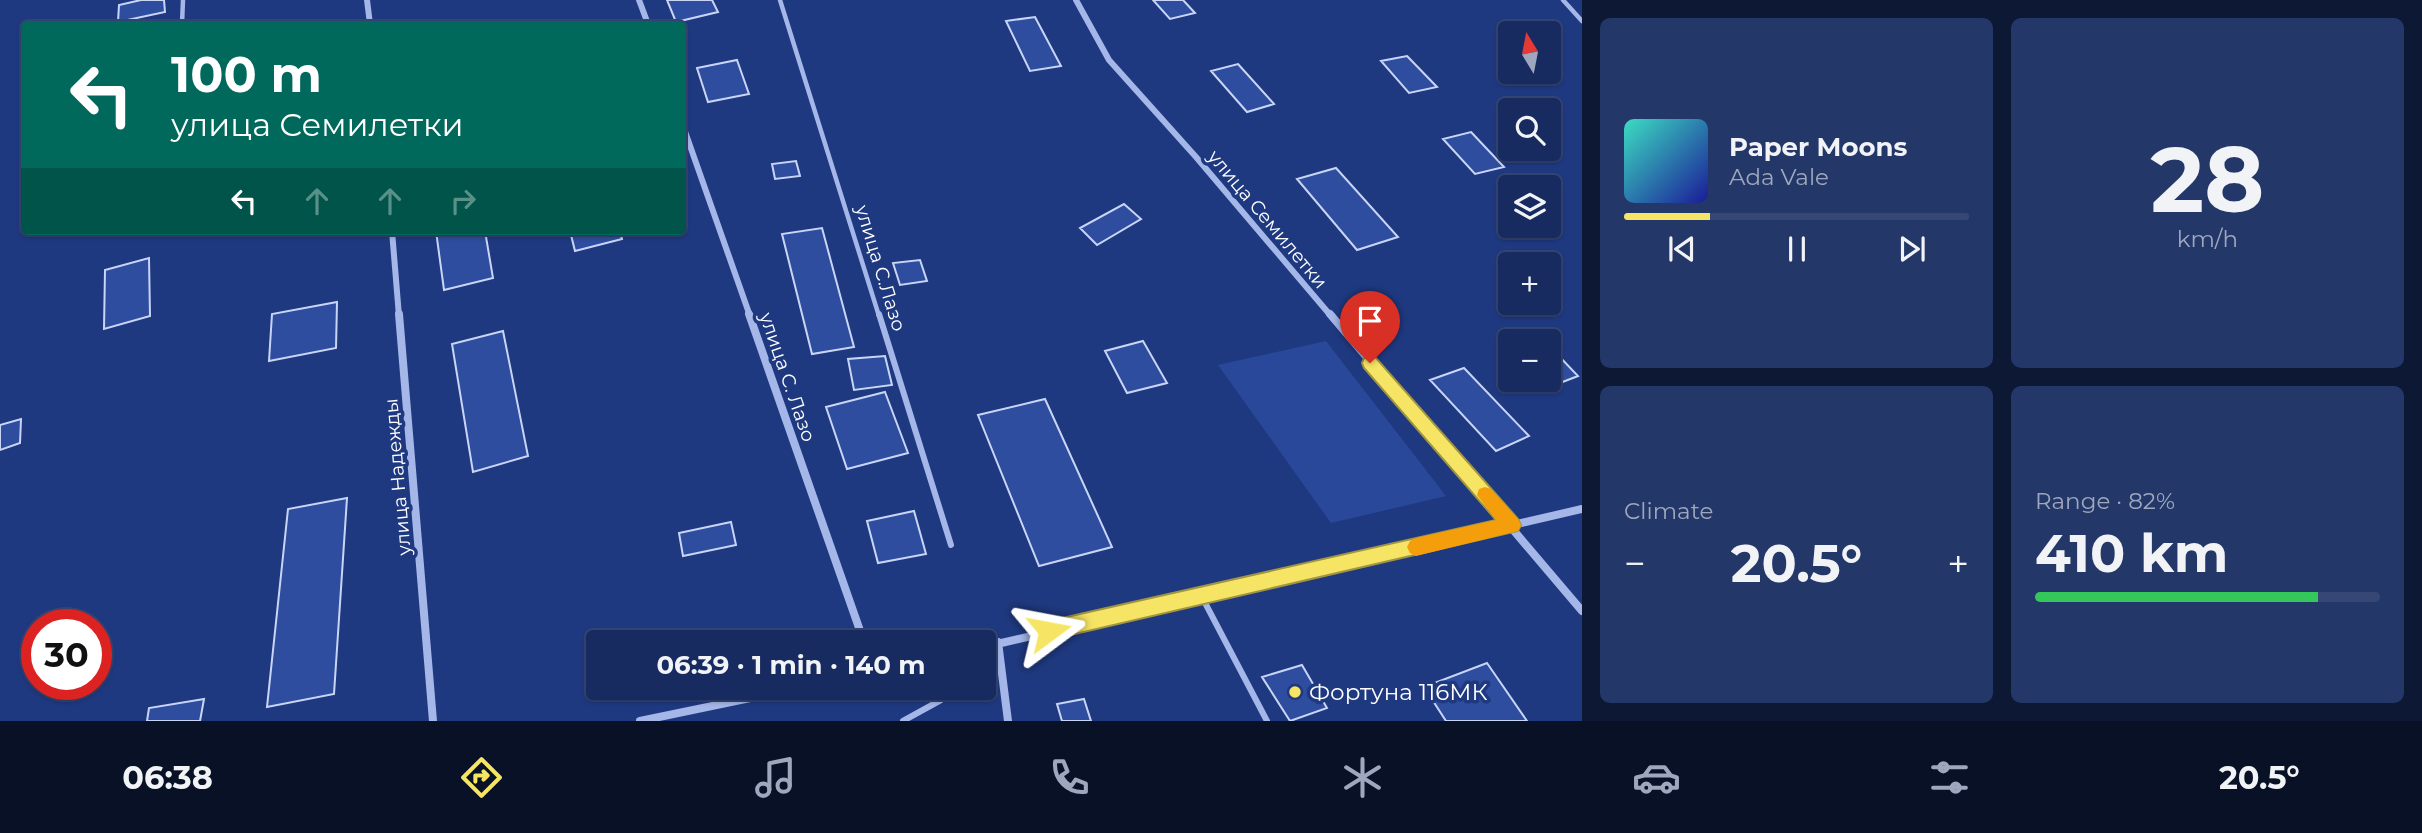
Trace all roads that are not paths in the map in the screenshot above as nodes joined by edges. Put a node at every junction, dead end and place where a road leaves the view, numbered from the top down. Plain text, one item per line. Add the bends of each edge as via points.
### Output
1 (183, 0) edge
2 (367, 0) edge
3 (639, 0) edge
4 (780, 0) edge
5 (1076, 0) edge
6 (1563, 0) edge
7 (182, 21) edge
8 (370, 21) edge
9 (647, 21) edge
10 (1582, 21) edge
11 (686, 134) edge
12 (392, 235) edge
13 (1582, 509) edge
14 (1512, 525) junction
15 (951, 545) dead end
16 (1201, 596) junction
17 (1582, 611) edge
18 (860, 630) edge
19 (996, 643) joint
20 (741, 700) edge
21 (941, 700) edge
22 (433, 721) edge
23 (640, 721) edge
24 (903, 721) edge
25 (1008, 721) edge
26 (1267, 721) edge

1 - 7 lane
2 - 8 street
3 - 9 street
4 - 15 lane, улица С.Лазо
5 - 14 street, улица Семилетки via 1108,60
6 - 10 lane
11 - 18 street, улица С. Лазо
12 - 22 street, улица Надежды
13 - 14 street
14 - 16 street
14 - 17 street, улица Семилетки
16 - 19 street
16 - 26 lane
19 - 25 street
20 - 23 street
21 - 24 lane

